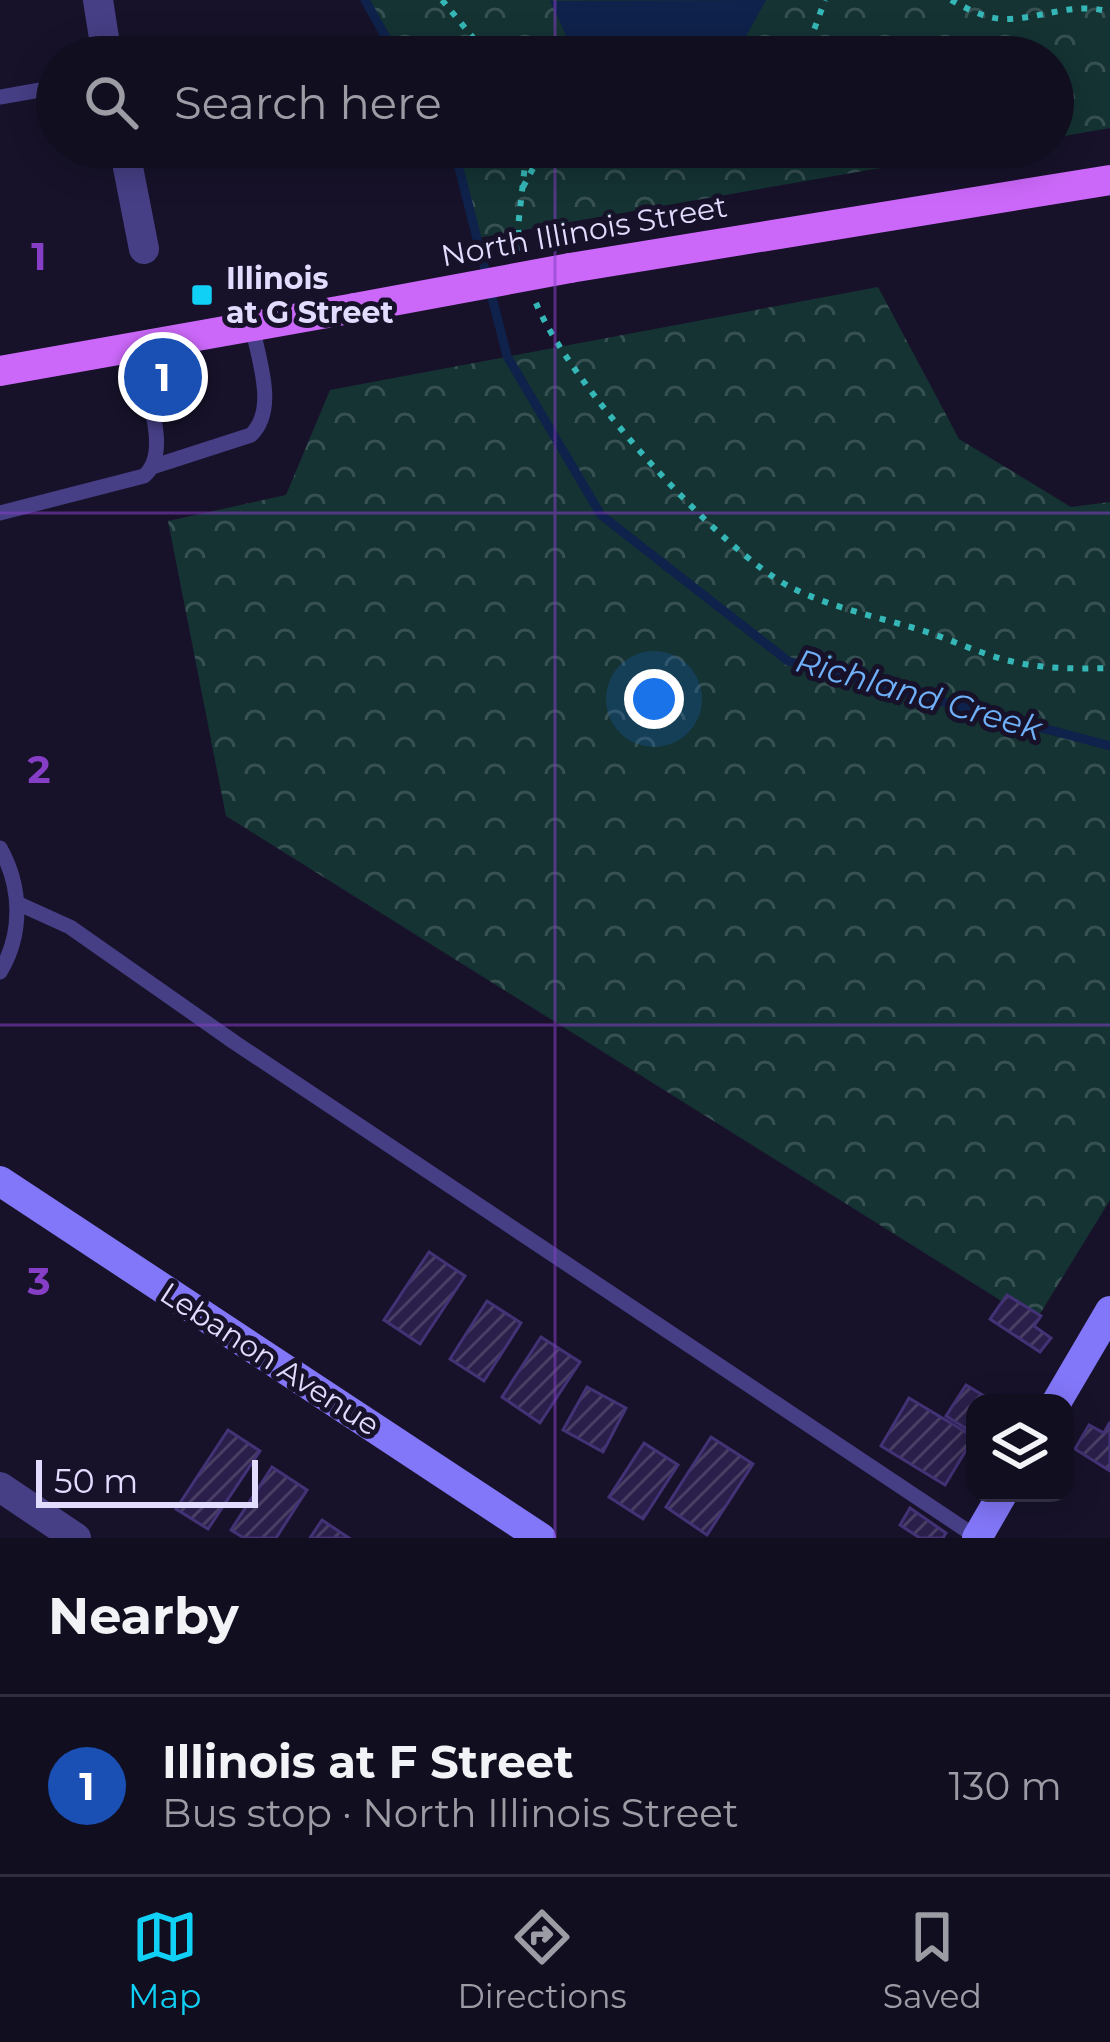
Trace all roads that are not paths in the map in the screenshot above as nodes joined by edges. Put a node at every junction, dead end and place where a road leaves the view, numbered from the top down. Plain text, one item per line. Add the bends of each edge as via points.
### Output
1 (98, 0) edge
2 (104, 36) edge
3 (36, 91) edge
4 (0, 97) edge
5 (128, 168) edge
6 (1110, 180) edge
7 (144, 250) dead end
8 (252, 325) junction
9 (134, 346) junction
10 (0, 371) edge
11 (155, 466) junction
12 (0, 513) edge
13 (0, 848) edge
14 (17, 903) junction
15 (0, 972) edge
16 (0, 1181) edge
17 (1110, 1311) edge
18 (1061, 1394) edge
19 (0, 1487) edge
20 (998, 1502) edge
21 (521, 1533) edge
22 (76, 1538) edge
23 (977, 1538) edge

1 - 2 street
3 - 4 lane
5 - 7 street
6 - 8 main road, North Illinois Street, bridge
8 - 9 main road, North Illinois Street
8 - 11 lane via 262,424 251,435
9 - 10 main road, North Illinois Street
9 - 11 lane via 160,446
11 - 12 lane via 144,476
13 - 14 lane
14 - 15 lane via 17,935
14 - 23 lane via 70,927
16 - 21 main road, Lebanon Avenue
17 - 18 main road
19 - 22 street
20 - 23 main road

